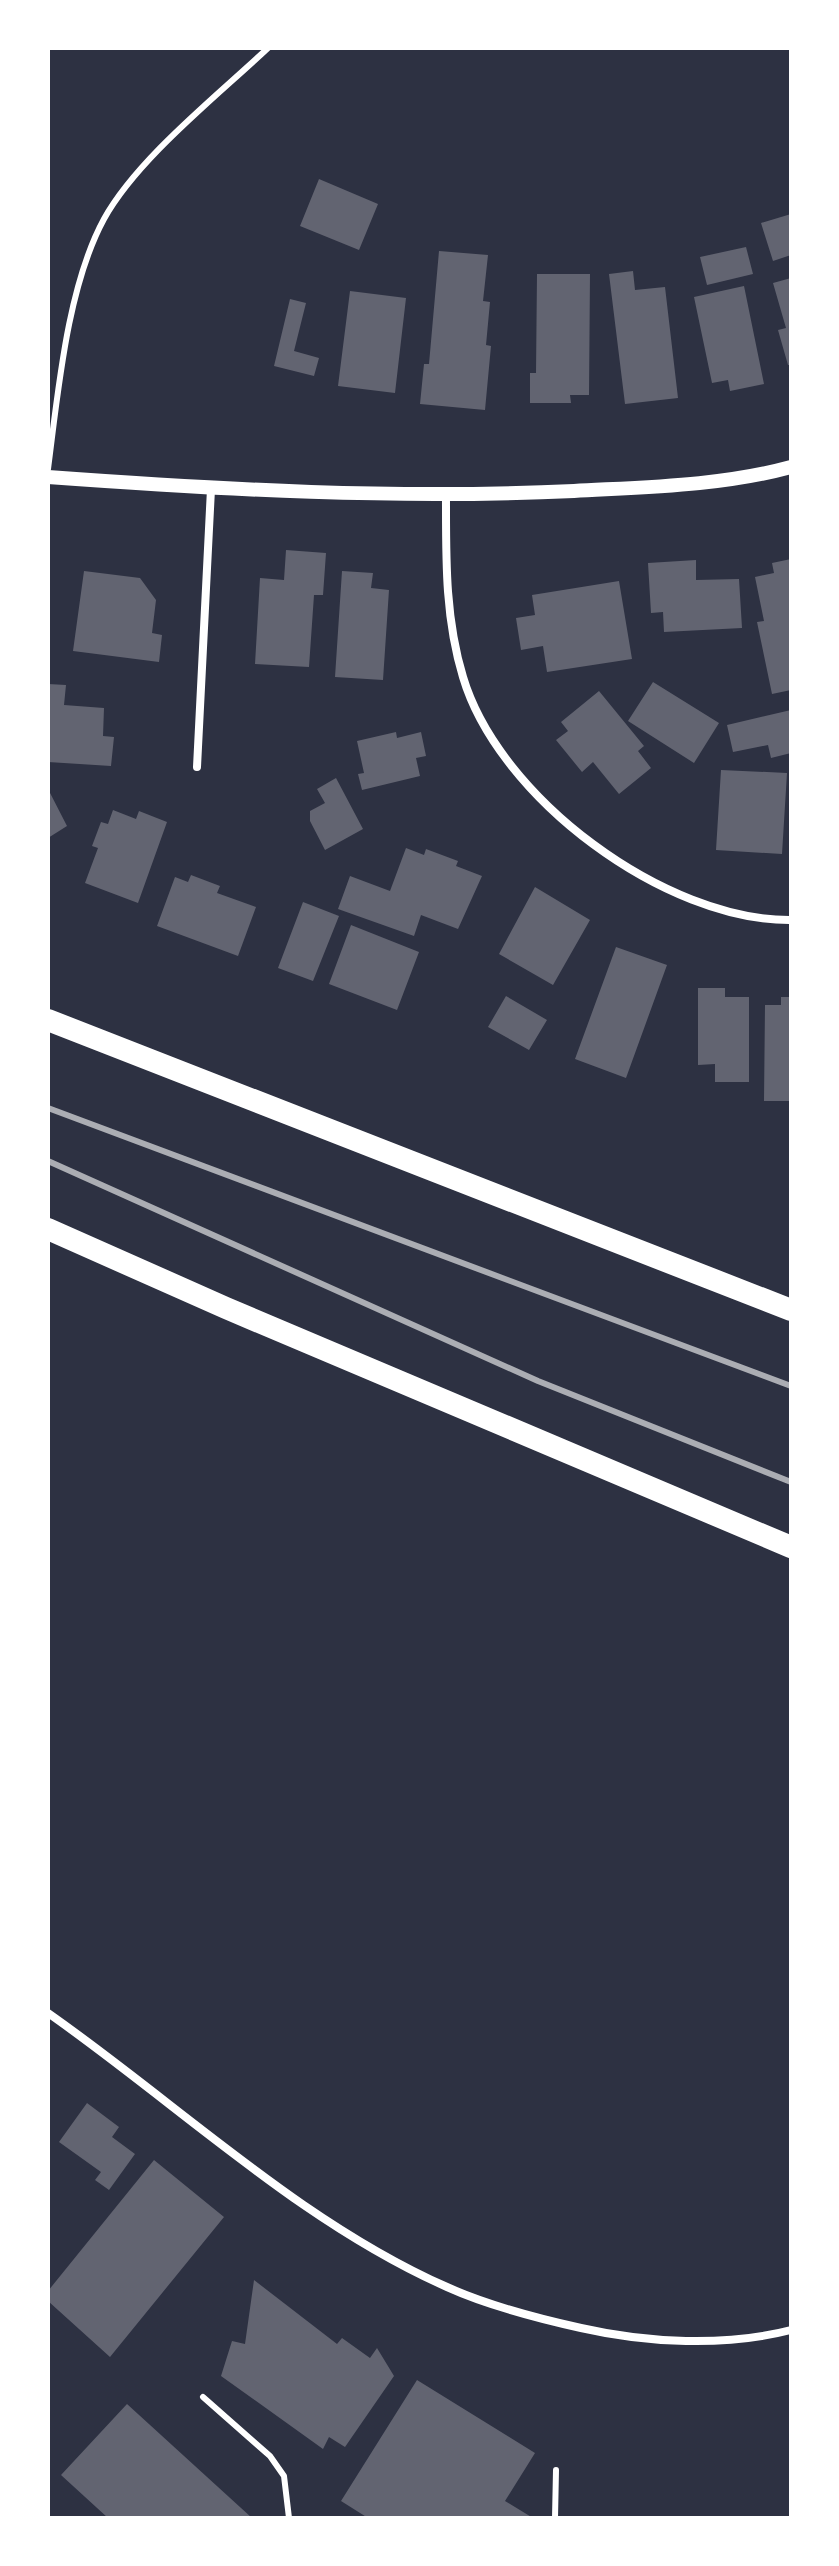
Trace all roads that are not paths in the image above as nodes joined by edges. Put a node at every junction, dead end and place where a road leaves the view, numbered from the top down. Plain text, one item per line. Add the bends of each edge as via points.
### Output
1 (268, 48) edge
2 (791, 467) edge
3 (48, 469) edge
4 (48, 477) edge
5 (211, 489) junction
6 (446, 497) junction
7 (197, 767) dead end
8 (791, 920) edge
9 (48, 1020) edge
10 (48, 1229) edge
11 (791, 1310) edge
12 (791, 1547) edge
13 (48, 2013) edge
14 (791, 2330) edge
15 (203, 2397) dead end
16 (556, 2470) dead end
17 (289, 2518) edge
18 (555, 2518) edge

1 - 3 lane via 146,164 104,218 66,346
2 - 6 street via 664,486
4 - 5 street
5 - 6 street
5 - 7 street
6 - 8 street via 446,594 463,679 498,749 584,840 643,875 713,908
9 - 11 highway
10 - 12 highway
13 - 14 street via 228,2150 374,2250 449,2288 616,2336 682,2341
15 - 17 lane via 270,2456 284,2476
16 - 18 lane

